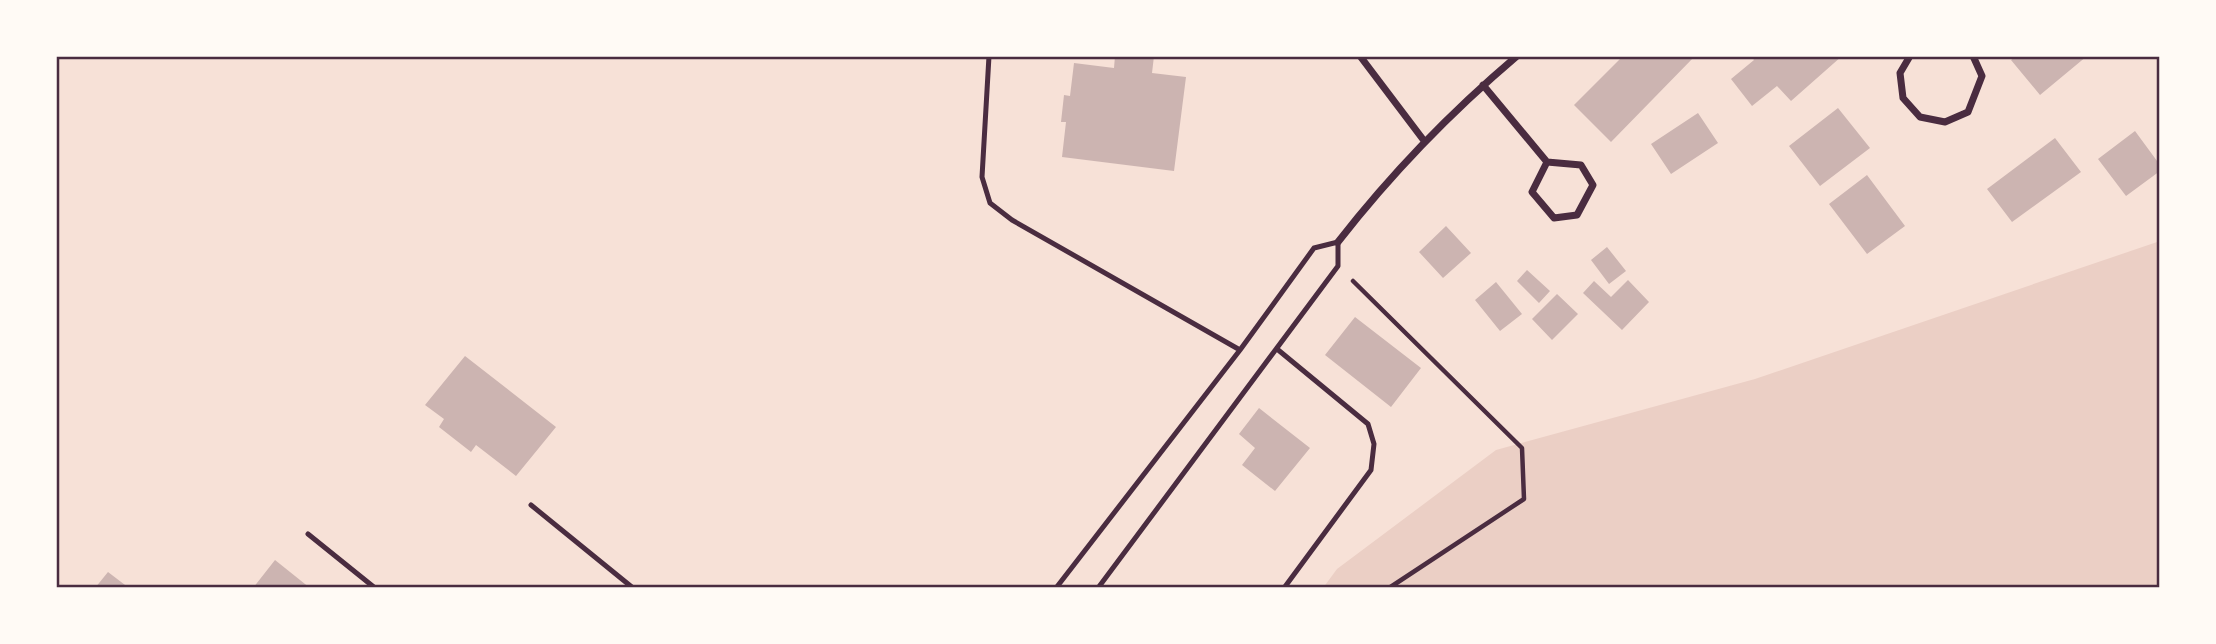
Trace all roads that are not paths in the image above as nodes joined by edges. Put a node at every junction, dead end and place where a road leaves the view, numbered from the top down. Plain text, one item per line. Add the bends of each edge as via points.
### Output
1 (989, 56) edge
2 (1360, 56) edge
3 (1517, 56) edge
4 (1910, 56) edge
5 (1973, 56) edge
6 (1483, 85) junction
7 (1425, 142) junction
8 (1547, 162) junction
9 (1338, 242) junction
10 (1278, 349) junction
11 (1241, 350) junction
12 (531, 505) dead end
13 (309, 534) dead end
14 (375, 588) edge
15 (633, 588) edge
16 (1056, 588) edge
17 (1098, 588) edge
18 (1284, 588) edge

1 - 11 lane via 982,177 990,203 1012,220
2 - 7 street
3 - 6 street
4 - 5 street via 1900,73 1903,98 1920,117 1945,122 1968,112 1982,76
6 - 7 street
6 - 8 street
7 - 9 street
8 - 8 street via 1581,165 1593,185 1577,215 1554,218 1532,192
9 - 10 lane via 1338,266
9 - 11 lane via 1314,248
10 - 17 lane
10 - 18 lane via 1368,424 1374,443 1371,470
11 - 16 lane
12 - 15 lane
13 - 14 lane

